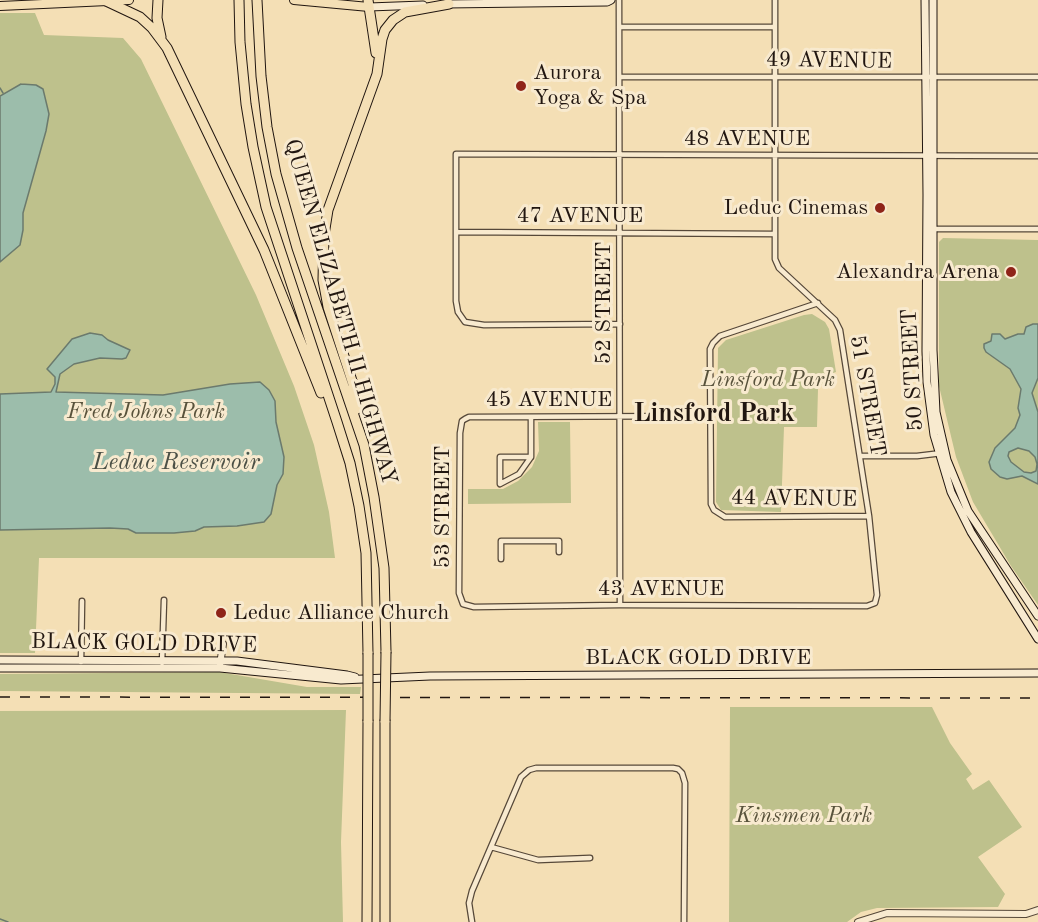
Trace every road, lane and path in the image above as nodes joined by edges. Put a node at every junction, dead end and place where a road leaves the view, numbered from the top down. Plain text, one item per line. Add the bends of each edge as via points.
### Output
1 (129, 0) edge
2 (158, 0) edge
3 (239, 0) edge
4 (257, 0) edge
5 (294, 0) edge
6 (611, 0) edge
7 (619, 0) edge
8 (775, 0) edge
9 (925, 0) edge
10 (933, 0) edge
11 (106, 1) edge
12 (472, 2) edge
13 (368, 4) edge
14 (449, 4) junction
15 (0, 6) edge
16 (619, 27) junction
17 (775, 27) junction
18 (161, 39) junction
19 (774, 76) junction
20 (620, 77) junction
21 (930, 78) junction
22 (1038, 78) edge
23 (363, 114) junction
24 (620, 155) junction
25 (775, 155) junction
26 (1038, 156) edge
27 (930, 157) junction
28 (930, 229) junction
29 (1038, 229) edge
30 (457, 232) junction
31 (620, 233) junction
32 (775, 234) junction
33 (818, 303) junction
34 (620, 324) junction
35 (710, 416) junction
36 (531, 417) junction
37 (621, 417) junction
38 (462, 421) joint
39 (364, 445) junction
40 (942, 453) junction
41 (861, 456) junction
42 (531, 457) junction
43 (350, 463) junction
44 (869, 516) junction
45 (559, 552) dead end
46 (501, 559) dead end
47 (459, 593) joint
48 (164, 600) dead end
49 (82, 601) dead end
50 (620, 605) junction
51 (871, 605) joint
52 (1038, 616) edge
53 (1038, 639) edge
54 (223, 644) dead end
55 (0, 660) edge
56 (81, 660) junction
57 (162, 664) junction
58 (220, 664) junction
59 (0, 668) edge
60 (81, 668) junction
61 (1037, 672) edge
62 (491, 847) junction
63 (590, 858) dead end
64 (367, 864) junction
65 (1038, 910) edge
66 (942, 913) junction
67 (1026, 914) junction
68 (361, 922) edge
69 (367, 922) edge
70 (385, 922) edge
71 (472, 922) edge
72 (684, 922) edge
73 (858, 922) edge
74 (942, 922) edge
75 (1027, 922) edge

1 - 11 main road
2 - 18 highway
3 - 43 highway, QUEEN ELIZABETH II HIGHWAY via 246,104 266,207
4 - 39 highway, QUEEN ELIZABETH II HIGHWAY via 267,127 276,174
5 - 13 main road
6 - 12 main road
7 - 16 street, 52 STREET
8 - 17 street, 51 STREET
9 - 21 main road, 50 STREET
10 - 21 main road, 50 STREET
11 - 15 main road
11 - 18 highway via 140,17
12 - 14 main road
13 - 14 main road
13 - 23 highway via 376,58
14 - 23 highway via 405,12 390,23 382,39 377,75
16 - 17 street
16 - 20 street, 52 STREET
17 - 19 street, 51 STREET
18 - 43 highway via 264,250
19 - 20 street, 49 AVENUE
19 - 21 street, 49 AVENUE
19 - 25 street, 51 STREET
20 - 24 street, 52 STREET
21 - 22 street, 49 AVENUE
21 - 27 main road, 50 STREET
23 - 39 highway via 328,210 322,255 328,307 352,384
24 - 25 street, 48 AVENUE
24 - 30 street, 48 AVENUE via 456,154
24 - 31 street, 52 STREET
25 - 27 street, 48 AVENUE
25 - 32 street, 51 STREET
26 - 27 street, 48 AVENUE
27 - 28 main road, 50 STREET
28 - 29 street
28 - 40 main road, 50 STREET via 935,399
30 - 31 street, 47 AVENUE
30 - 34 street via 458,312 465,322
31 - 32 street, 47 AVENUE
31 - 34 street, 52 STREET
32 - 33 street, 51 STREET via 776,264
33 - 35 street via 716,339 710,349
33 - 41 street, 51 STREET via 840,330
34 - 37 street, 52 STREET
35 - 37 street, 45 AVENUE
35 - 44 street, 44 AVENUE via 710,497 719,514
36 - 37 street, 45 AVENUE
36 - 38 street, 45 AVENUE via 470,417
36 - 42 street
37 - 50 street, 52 STREET
38 - 47 street, 53 STREET
39 - 70 highway, QUEEN ELIZABETH II HIGHWAY, bridge via 384,568
40 - 41 street
40 - 52 main road, 50 STREET via 968,511
40 - 53 main road, 50 STREET via 951,492 971,532
41 - 44 street, 51 STREET
42 - 42 street via 519,474 500,484 500,457
43 - 64 highway, QUEEN ELIZABETH II HIGHWAY, bridge via 366,553
44 - 51 street, 51 STREET via 877,595
45 - 46 street via 559,541 501,541
47 - 50 street, 43 AVENUE via 463,604 474,607
48 - 57 street
49 - 56 street
50 - 51 street, 43 AVENUE
54 - 58 street
55 - 56 main road, BLACK GOLD DRIVE
56 - 57 main road, BLACK GOLD DRIVE
56 - 60 street
57 - 58 main road, BLACK GOLD DRIVE
57 - 60 main road, BLACK GOLD DRIVE
58 - 61 main road, BLACK GOLD DRIVE via 323,679
59 - 60 main road, BLACK GOLD DRIVE
62 - 63 street via 538,860
62 - 71 street via 470,897
62 - 72 street via 521,777 529,770 678,769 684,783
64 - 68 highway
64 - 69 highway, QUEEN ELIZABETH II HIGHWAY
65 - 67 street
66 - 67 street
66 - 73 street via 887,913
66 - 74 street
67 - 75 street

